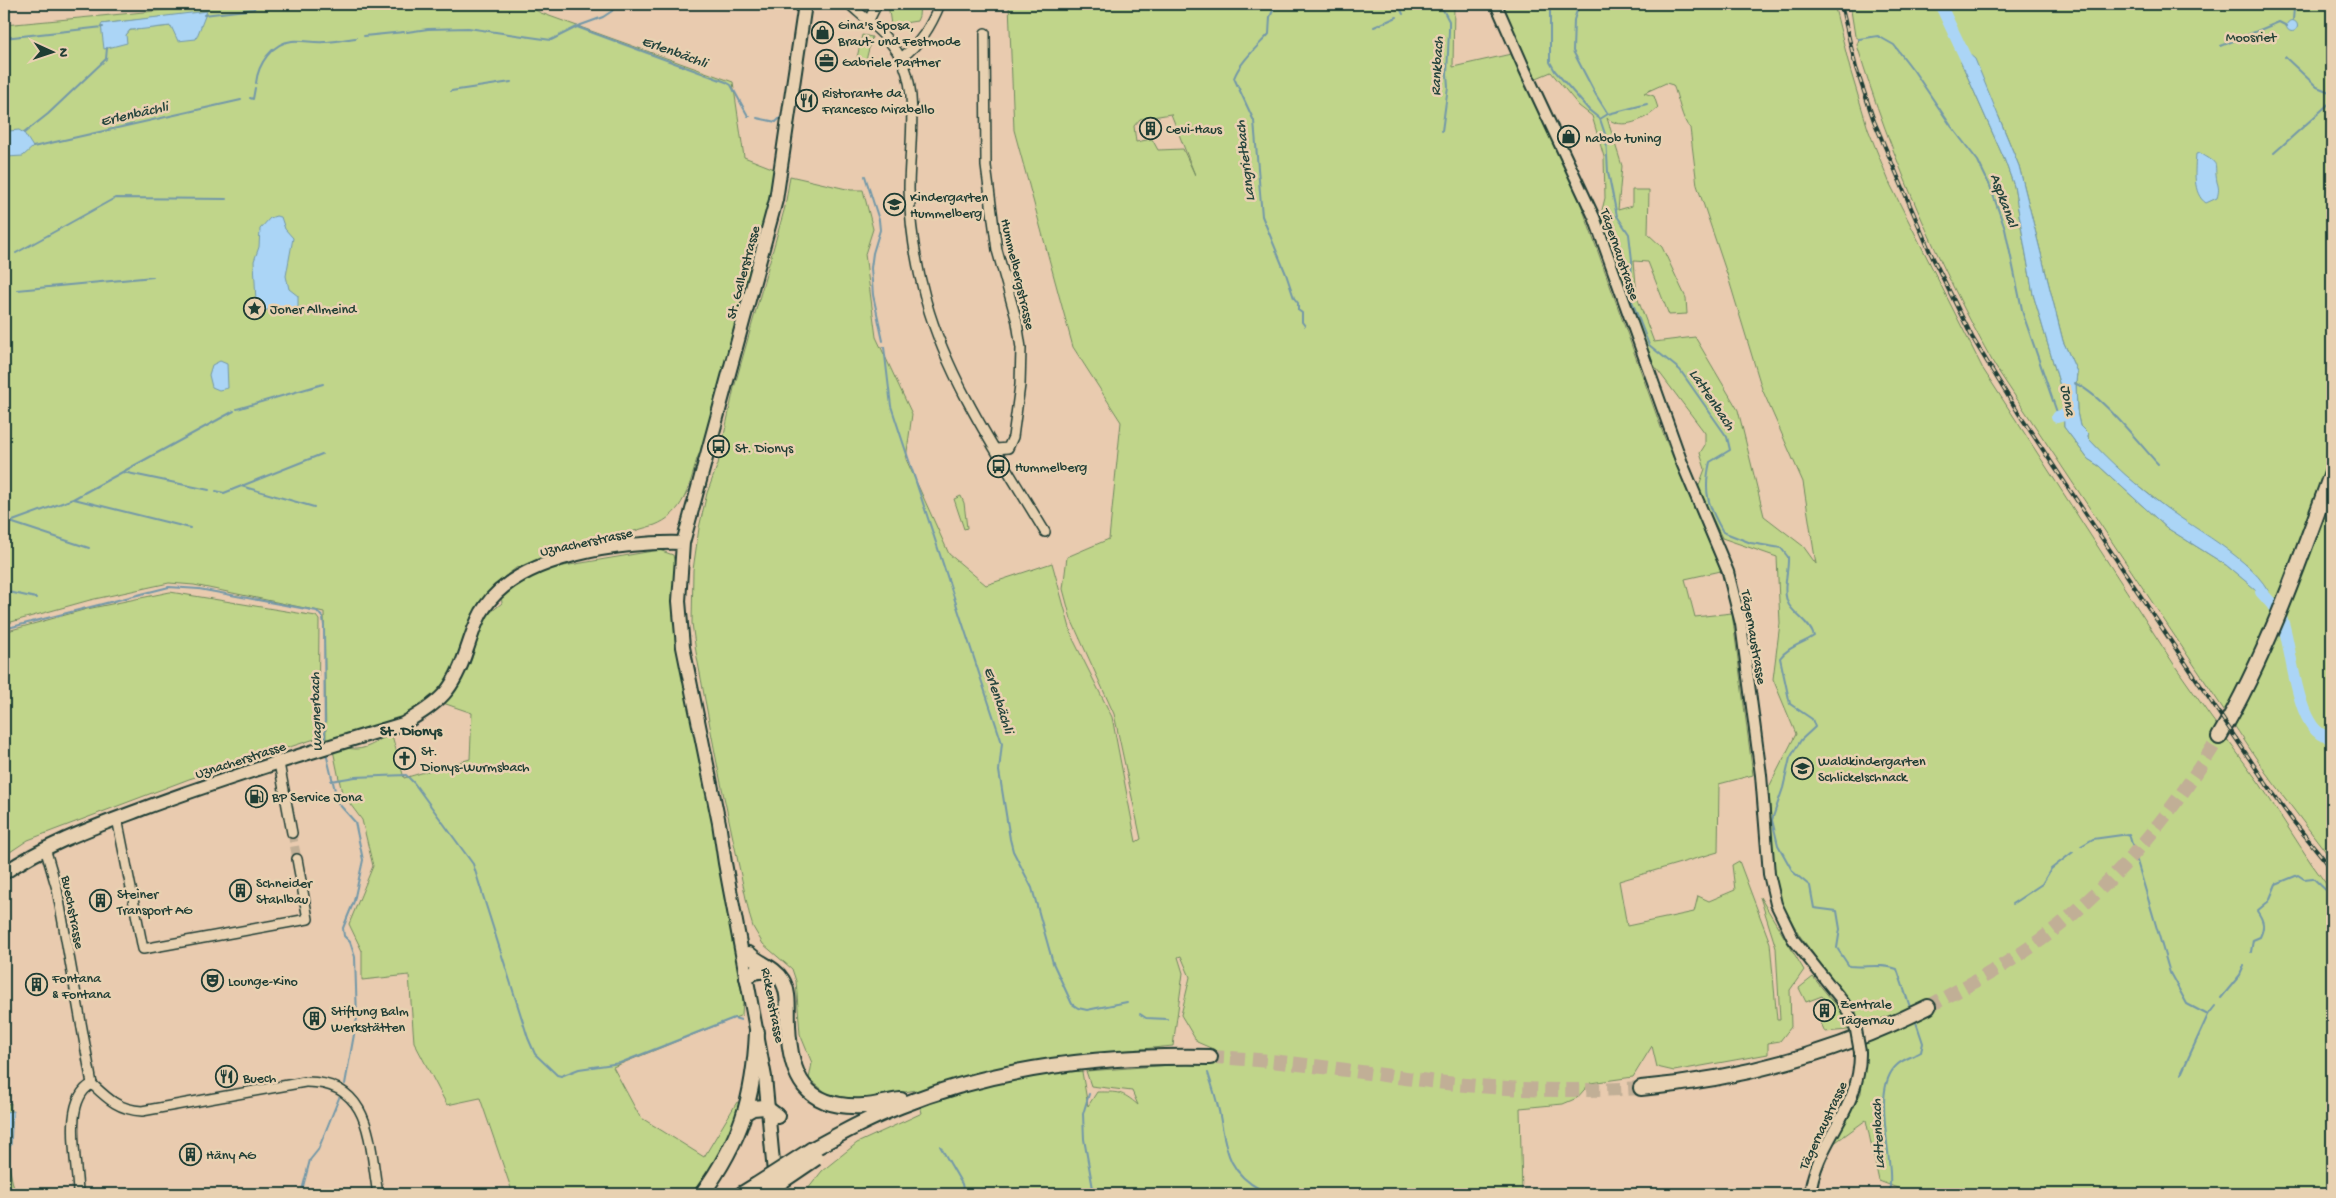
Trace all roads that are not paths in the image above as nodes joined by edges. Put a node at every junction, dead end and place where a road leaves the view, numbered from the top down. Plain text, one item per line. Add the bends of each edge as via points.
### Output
1 (805, 4) edge
2 (849, 4) edge
3 (877, 4) edge
4 (940, 4) edge
5 (1496, 4) edge
6 (868, 22) junction
7 (985, 33) dead end
8 (901, 58) junction
9 (996, 449) junction
10 (2332, 472) edge
11 (1045, 532) dead end
12 (684, 543) junction
13 (2219, 737) tunnel mouth
14 (279, 763) junction
15 (118, 818) junction
16 (720, 823) junction
17 (292, 833) tunnel mouth
18 (45, 848) junction
19 (297, 859) tunnel mouth
20 (4, 873) edge
21 (749, 954) junction
22 (775, 972) junction
23 (750, 976) junction
24 (1918, 1012) tunnel mouth
25 (757, 1032) junction
26 (1210, 1057) tunnel mouth
27 (92, 1084) junction
28 (1641, 1088) tunnel mouth
29 (919, 1099) junction
30 (746, 1112) junction
31 (773, 1112) junction
32 (759, 1190) edge
33 (78, 1194) edge
34 (378, 1194) edge
35 (702, 1194) edge
36 (742, 1194) edge
37 (776, 1194) edge
38 (784, 1194) edge
39 (1810, 1194) edge

1 - 12 main road, St. Gallerstrasse via 776,198
2 - 6 street
3 - 6 street
4 - 8 street via 927,32
5 - 39 street, Tägernaustrasse, bridge via 1594,217 1682,463 1728,572 1741,624 1761,775 1769,874 1776,904 1793,939 1844,1003 1856,1030 1860,1052 1856,1089 1820,1156
6 - 8 street
7 - 9 street, Hummelbergstrasse via 986,166 997,250 1021,348 1020,385 1011,444 1008,448
8 - 9 street via 911,89 909,190 920,278 943,351 964,396
9 - 11 street
10 - 13 highway via 2265,650
12 - 14 main road, Uznacherstrasse via 612,548 551,562 518,575 484,608 452,686 425,711 403,724
12 - 16 main road, Rickenstrasse via 679,600 683,647
14 - 15 main road, Uznacherstrasse via 186,792
14 - 17 street
15 - 18 main road, Uznacherstrasse
15 - 19 street via 143,949 308,919
16 - 21 main road, Rickenstrasse
16 - 23 main road, Rickenstrasse
18 - 20 main road, Uznacherstrasse
18 - 27 street, Buechstrasse via 58,889
21 - 22 highway
21 - 23 main road, Rickenstrasse
22 - 23 highway via 764,970
22 - 29 highway via 786,993 788,1042 794,1067 810,1094 823,1102 849,1106
23 - 25 main road, Rickenstrasse
23 - 31 main road, Rickenstrasse via 777,1099
24 - 28 highway via 1854,1040 1788,1063 1710,1080
25 - 30 highway via 753,1081
25 - 31 main road, Rickenstrasse
26 - 29 highway via 1122,1058 1058,1065 982,1080
27 - 33 street via 81,1092 75,1112 73,1143
27 - 34 street via 115,1104 142,1111 305,1082 331,1086 348,1095 360,1108
29 - 32 highway, bridge via 857,1126
30 - 31 highway via 759,1106
30 - 35 highway via 730,1150
31 - 37 main road, Rickenstrasse
31 - 38 main road, Rickenstrasse
32 - 36 highway

